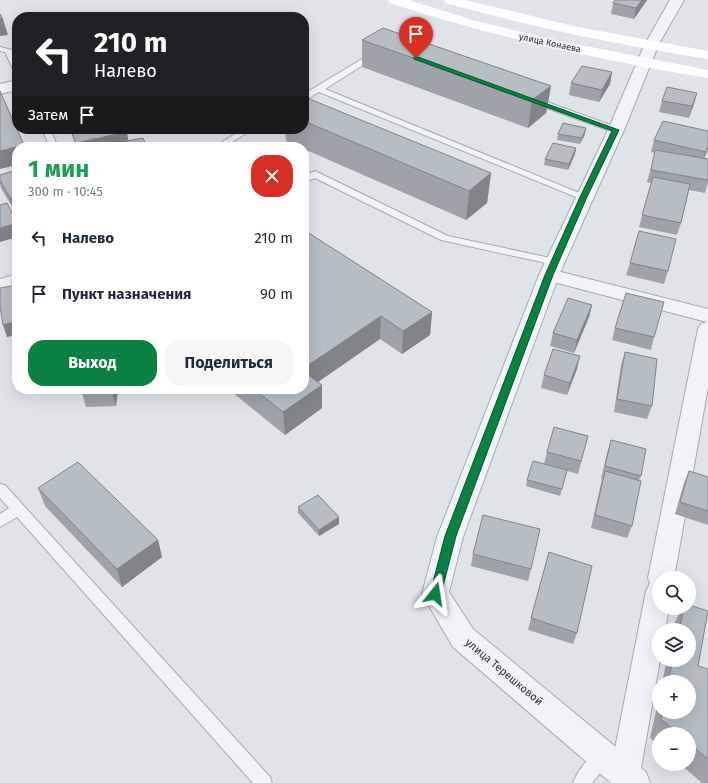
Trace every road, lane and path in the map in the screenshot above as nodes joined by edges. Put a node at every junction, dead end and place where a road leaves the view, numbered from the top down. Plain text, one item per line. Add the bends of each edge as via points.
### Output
1 (395, 0) edge
2 (451, 0) edge
3 (677, 0) edge
4 (0, 49) edge
5 (382, 53) edge
6 (705, 54) edge
7 (647, 55) junction
8 (12, 58) edge
9 (708, 74) edge
10 (12, 86) edge
11 (0, 89) edge
12 (319, 89) junction
13 (309, 95) edge
14 (527, 98) edge
15 (616, 130) junction
16 (240, 134) edge
17 (227, 142) edge
18 (309, 177) edge
19 (584, 197) junction
20 (552, 268) junction
21 (12, 281) edge
22 (0, 285) edge
23 (708, 316) edge
24 (708, 329) edge
25 (0, 489) edge
26 (18, 509) junction
27 (0, 521) edge
28 (662, 571) edge
29 (655, 615) edge
30 (603, 756) junction
31 (630, 779) edge
32 (264, 783) edge
33 (580, 783) edge

1 - 7 main road, улица Конаева via 510,35
2 - 7 main road, улица Конаева
3 - 7 street, улица Терешковой
4 - 8 lane via 8,50
5 - 12 lane via 376,54
6 - 7 main road, улица Конаева
7 - 9 main road, улица Конаева
7 - 15 street, улица Терешковой
10 - 11 street
12 - 13 lane
12 - 19 lane
14 - 15 lane
15 - 19 street, улица Терешковой
16 - 17 lane
18 - 20 lane via 315,174 445,238
19 - 20 street, улица Терешковой
20 - 23 street
20 - 30 street, улица Терешковой via 450,536 435,594 463,638
21 - 22 street
24 - 28 street
25 - 26 lane
26 - 27 lane
26 - 32 lane
29 - 31 street
30 - 31 street, улица Терешковой
30 - 33 lane

